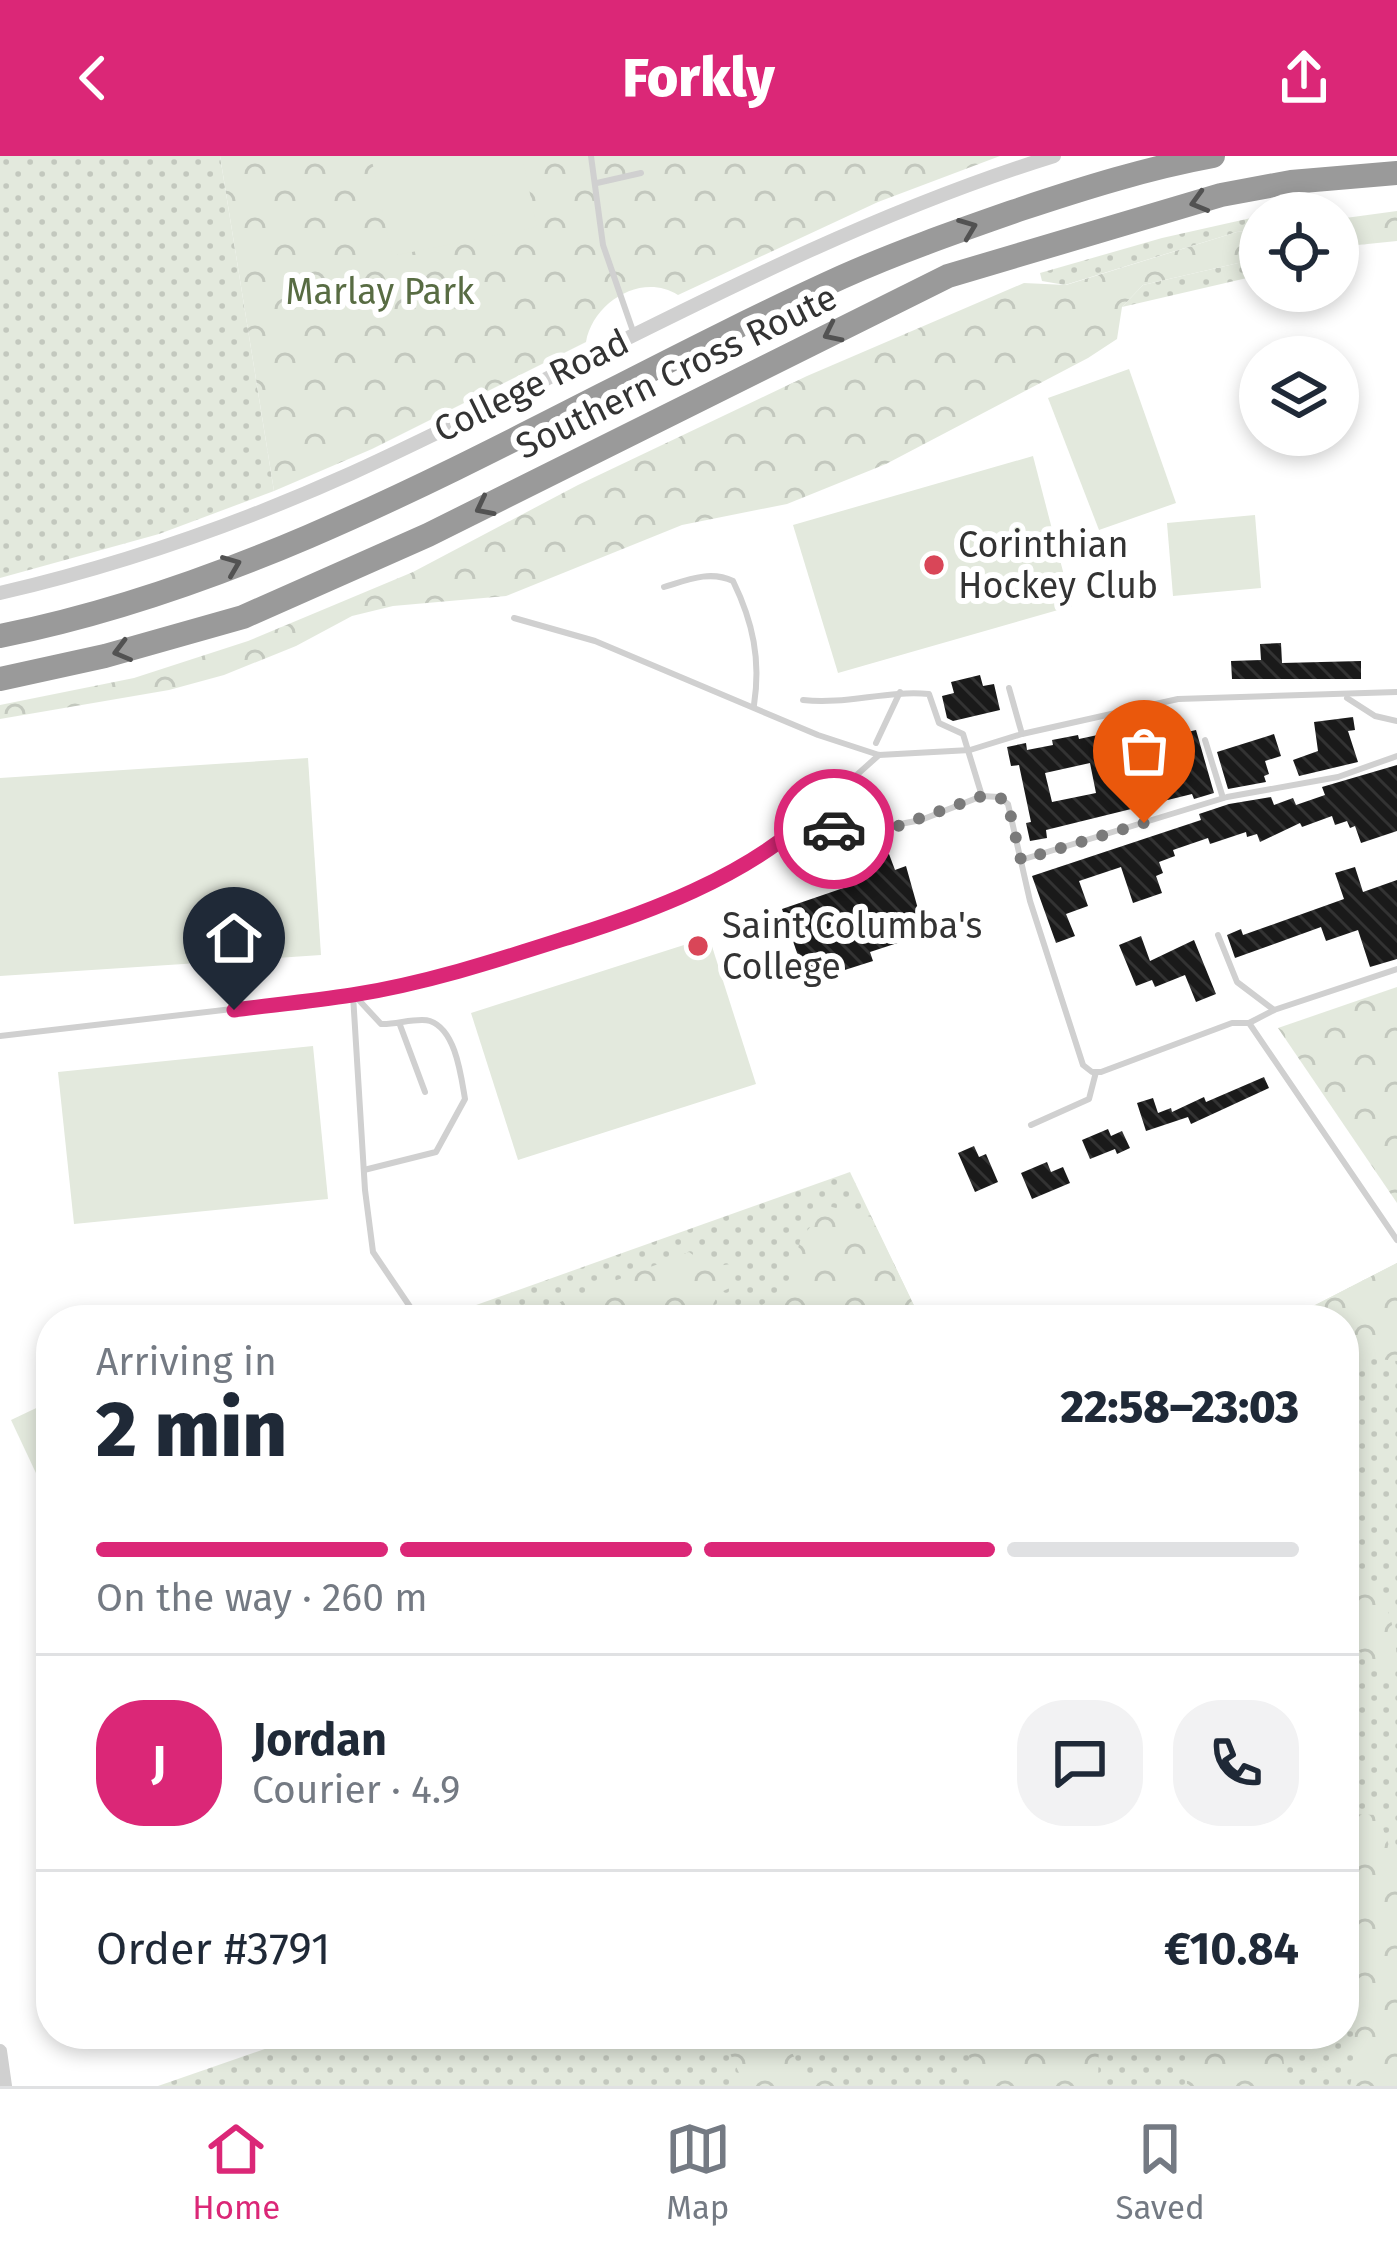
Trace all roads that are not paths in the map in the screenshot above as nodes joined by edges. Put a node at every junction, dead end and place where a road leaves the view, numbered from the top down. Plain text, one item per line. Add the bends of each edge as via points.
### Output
1 (591, 156) edge
2 (1054, 156) edge
3 (1214, 156) edge
4 (641, 173) dead end
5 (1397, 173) edge
6 (596, 183) junction
7 (634, 334) junction
8 (664, 587) dead end
9 (0, 593) edge
10 (514, 617) dead end
11 (0, 636) edge
12 (0, 680) edge
13 (1010, 688) dead end
14 (901, 691) junction
15 (1397, 692) edge
16 (1344, 696) junction
17 (803, 700) dead end
18 (754, 706) junction
19 (1133, 708) junction
20 (1397, 721) edge
21 (1022, 734) junction
22 (1205, 740) dead end
23 (876, 743) dead end
24 (970, 750) junction
25 (879, 755) junction
26 (1144, 756) dead end
27 (1397, 756) edge
28 (982, 796) junction
29 (1223, 798) junction
30 (802, 824) junction
31 (1021, 860) junction
32 (1218, 935) dead end
33 (1397, 969) edge
34 (353, 995) junction
35 (1274, 1010) junction
36 (1249, 1023) junction
37 (400, 1025) junction
38 (0, 1036) edge
39 (1096, 1072) junction
40 (425, 1092) dead end
41 (1031, 1125) dead end
42 (364, 1170) junction
43 (1397, 1240) edge
44 (408, 1305) edge
45 (0, 2051) edge
46 (5, 2086) edge

1 - 6 lane
2 - 7 street, College Road via 909,205
11 -> 3 highway, Southern Cross Route via 139,601 304,536 844,276 1080,189
4 - 6 lane
5 -> 12 highway, Southern Cross Route via 1221,195 948,276 428,535 243,617
6 - 7 lane via 603,245
7 - 9 street, College Road via 285,501 132,558
8 - 18 lane via 701,576 734,580 758,656
10 - 18 lane
13 - 21 lane
14 - 17 lane via 837,704
14 - 23 lane
14 - 24 lane via 929,694 939,723 963,734
15 - 16 lane
16 - 19 lane via 1228,696
16 - 20 lane
18 - 25 lane
19 - 21 lane
19 - 26 lane
21 - 24 lane
22 - 29 lane
24 - 25 lane
24 - 28 lane
25 - 30 lane
27 - 29 lane via 1338,777
28 - 30 lane via 898,826
28 - 31 lane via 1008,804
29 - 31 lane
30 - 34 lane via 691,892 626,919
31 - 39 lane via 1083,1065
32 - 35 lane via 1237,982
33 - 35 lane
34 - 37 lane via 381,1024
34 - 38 lane
34 - 42 lane
35 - 36 lane
36 - 39 lane
36 - 43 lane
37 - 40 lane
37 - 42 lane via 427,1019 442,1029 465,1099 436,1152
39 - 41 lane via 1089,1099
42 - 44 lane via 373,1252
45 - 46 street

